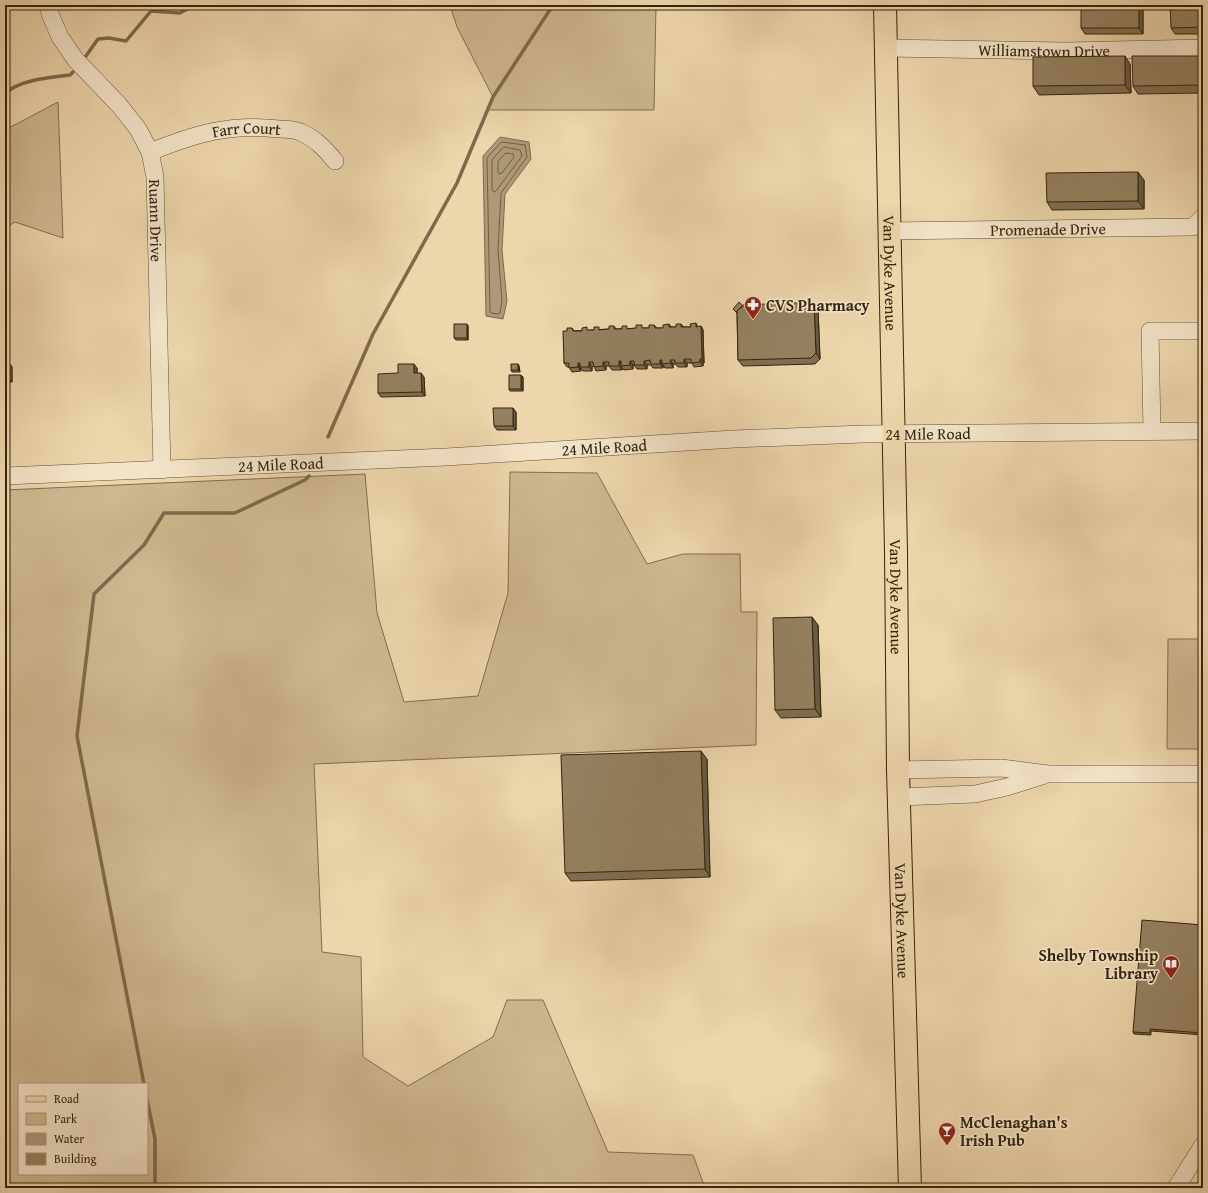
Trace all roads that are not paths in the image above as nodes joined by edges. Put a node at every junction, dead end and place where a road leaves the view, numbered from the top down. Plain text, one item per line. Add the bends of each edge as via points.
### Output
1 (49, 5) edge
2 (884, 5) edge
3 (885, 48) junction
4 (1203, 48) edge
5 (150, 152) junction
6 (335, 161) dead end
7 (1200, 227) edge
8 (889, 230) junction
9 (1203, 331) edge
10 (1152, 431) junction
11 (1203, 431) edge
12 (893, 433) junction
13 (162, 470) junction
14 (5, 476) edge
15 (898, 770) junction
16 (1048, 774) junction
17 (1203, 774) edge
18 (900, 797) junction
19 (1203, 1145) edge
20 (910, 1188) edge
21 (1176, 1188) edge

1 - 5 street, Ruann Drive via 60,37 75,60 119,105 138,129
2 - 3 main road, Van Dyke Avenue
3 - 4 street, Williamstown Drive via 1068,51
3 - 8 main road, Van Dyke Avenue
5 - 6 street, Farr Court via 184,138 222,128 265,127 299,131 320,143
5 - 13 street, Ruann Drive via 155,177
7 - 8 street, Promenade Drive
8 - 12 main road, Van Dyke Avenue
9 - 10 street via 1150,331
10 - 11 street, 24 Mile Road
10 - 12 street, 24 Mile Road
12 - 13 street, 24 Mile Road
12 - 15 main road, Van Dyke Avenue
13 - 14 street, 24 Mile Road
15 - 16 street via 1001,768
15 - 18 main road, Van Dyke Avenue
16 - 17 street
16 - 18 street via 975,794
18 - 20 main road, Van Dyke Avenue
19 - 21 street

